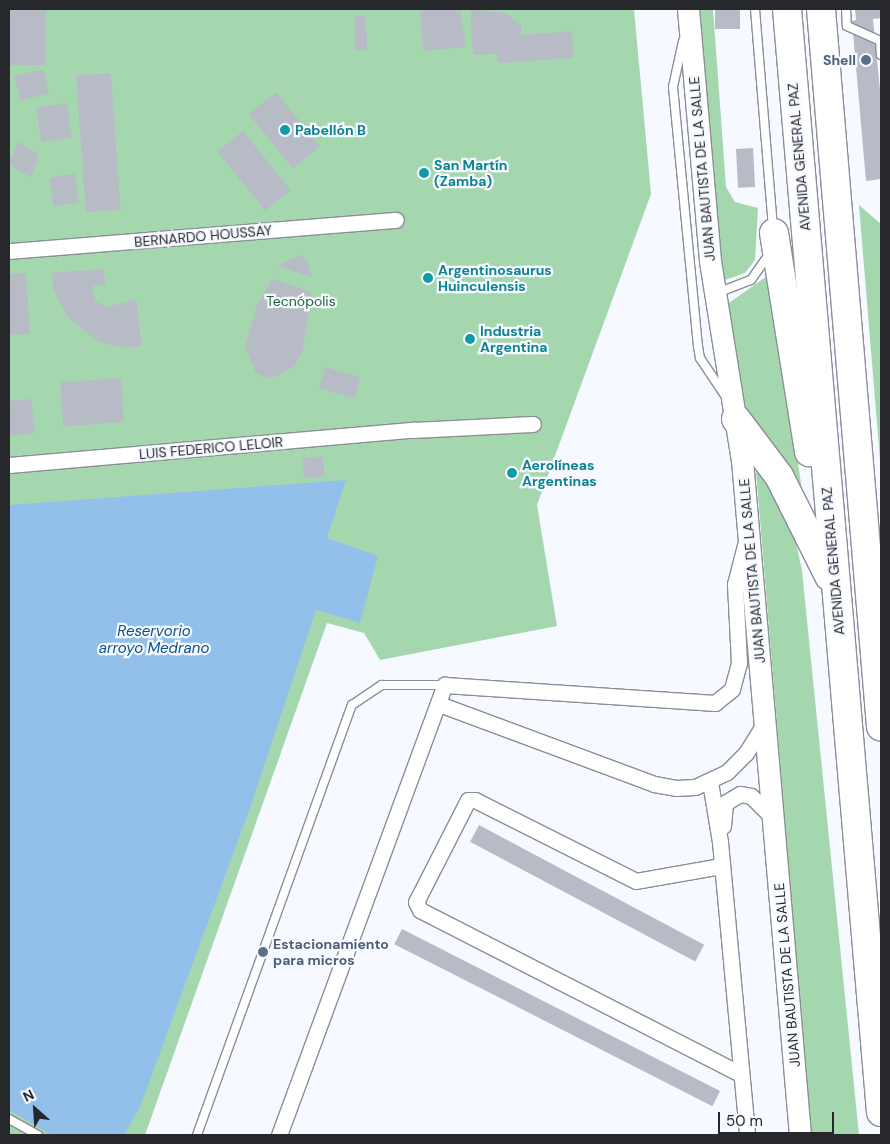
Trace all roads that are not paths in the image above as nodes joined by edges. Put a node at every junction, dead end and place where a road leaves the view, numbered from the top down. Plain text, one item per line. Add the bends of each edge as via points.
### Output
1 (755, 9) edge
2 (787, 9) edge
3 (821, 9) edge
4 (846, 9) edge
5 (688, 11) edge
6 (881, 55) edge
7 (396, 220) dead end
8 (774, 232) junction
9 (9, 252) edge
10 (715, 293) junction
11 (735, 414) junction
12 (533, 424) dead end
13 (9, 465) edge
14 (749, 529) junction
15 (836, 591) junction
16 (445, 685) junction
17 (439, 704) junction
18 (765, 722) junction
19 (881, 726) edge
20 (710, 782) junction
21 (773, 818) junction
22 (720, 842) junction
23 (721, 866) junction
24 (741, 1074) junction
25 (881, 1112) edge
26 (9, 1119) edge
27 (38, 1135) edge
28 (197, 1135) edge
29 (279, 1135) edge
30 (747, 1135) edge
31 (800, 1135) edge

1 - 8 lane
2 - 15 highway, AVENIDA GENERAL PAZ
3 - 19 highway
4 - 6 lane via 847,26 880,41
5 - 10 street, JUAN BAUTISTA DE LA SALLE
5 - 11 lane via 673,88 696,330 700,358
7 - 9 street, BERNARDO HOUSSAY
8 - 10 lane via 763,268 751,280
8 - 15 highway via 800,403
10 - 11 street, JUAN BAUTISTA DE LA SALLE
11 - 14 street, JUAN BAUTISTA DE LA SALLE
11 - 15 highway via 779,476
12 - 13 street, LUIS FEDERICO LELOIR via 413,430
14 - 16 street via 735,584 740,662 732,689 714,703
14 - 18 street, JUAN BAUTISTA DE LA SALLE
15 - 25 highway, AVENIDA GENERAL PAZ
16 - 17 street
16 - 28 lane via 382,685 352,706
17 - 20 street via 654,784 676,788
17 - 29 street
18 - 20 street via 746,753
18 - 21 street, JUAN BAUTISTA DE LA SALLE
20 - 22 street
21 - 22 street via 751,796 730,797
21 - 31 street, JUAN BAUTISTA DE LA SALLE
22 - 23 street
23 - 24 street
23 - 24 street via 636,880 474,800 468,800 416,902 420,910
24 - 30 street
26 - 27 lane

